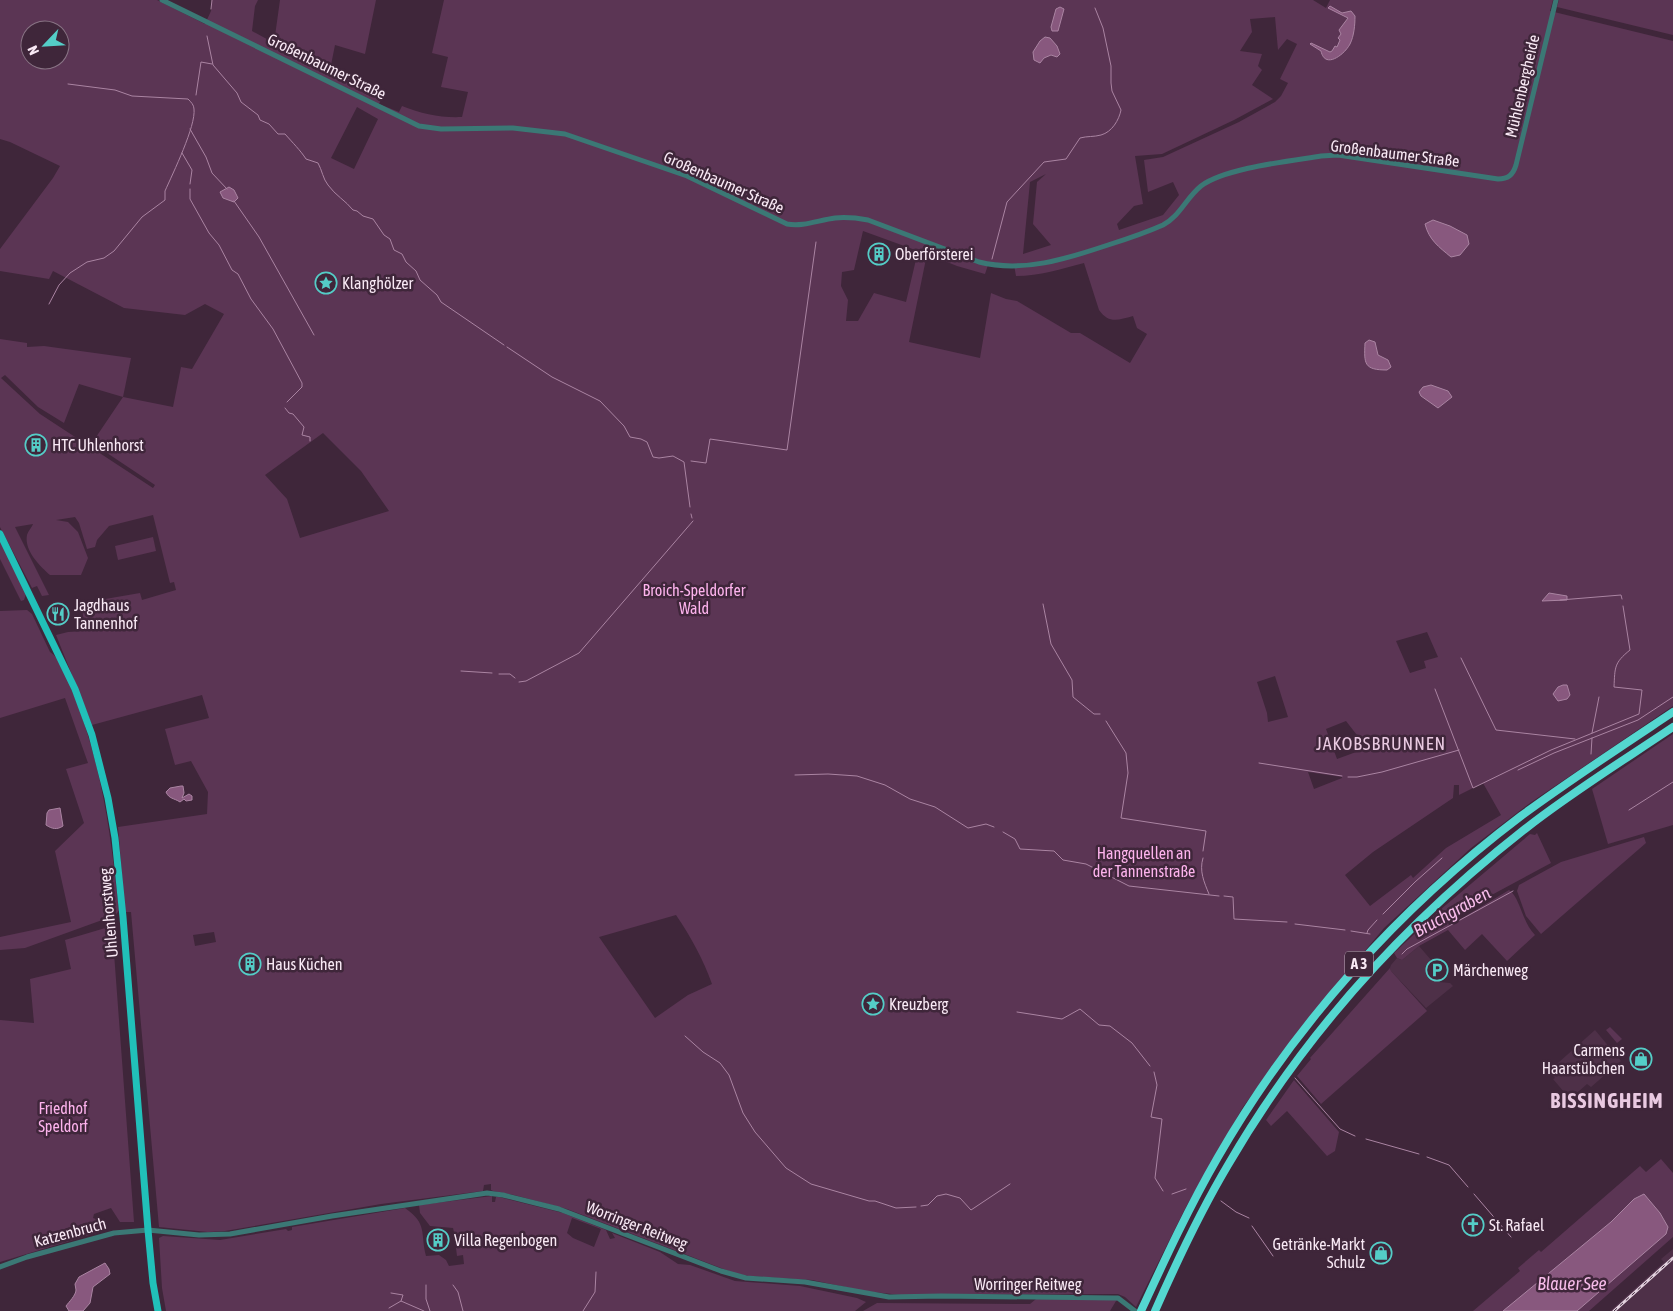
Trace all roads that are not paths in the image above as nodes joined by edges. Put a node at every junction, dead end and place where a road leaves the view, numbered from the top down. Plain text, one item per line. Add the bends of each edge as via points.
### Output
1 (162, 0) edge
2 (1556, 0) edge
3 (1509, 177) joint
4 (0, 534) edge
5 (1673, 712) edge
6 (1673, 727) edge
7 (148, 1230) junction
8 (0, 1267) edge
9 (1142, 1308) edge
10 (158, 1311) edge
11 (1135, 1311) edge
12 (1155, 1311) edge

1 - 3 street, Großenbaumer Straße via 419,126 441,129 513,128 565,134 687,176 787,224 796,226 836,218 858,218 991,265 1045,264 1100,248 1170,221 1200,186 1222,175 1321,156 1338,155 1498,179
2 - 3 street, Mühlenbergheide via 1516,165
4 - 7 main road, Uhlenhorstweg via 75,689 92,735 108,798 122,917
5 - 9 highway, A 3 via 1563,786 1487,844 1435,888 1362,961 1301,1033 1247,1110 1190,1208
6 - 12 highway, A 3 via 1543,815 1494,853 1403,935 1369,972 1310,1042 1256,1119 1201,1213
7 - 8 street, Katzenbruch via 98,1237
7 - 10 main road, Uhlenhorstweg
7 - 11 street, Worringer Reitweg via 230,1234 412,1203 494,1194 559,1208 746,1278 805,1282 889,1297 1118,1298

